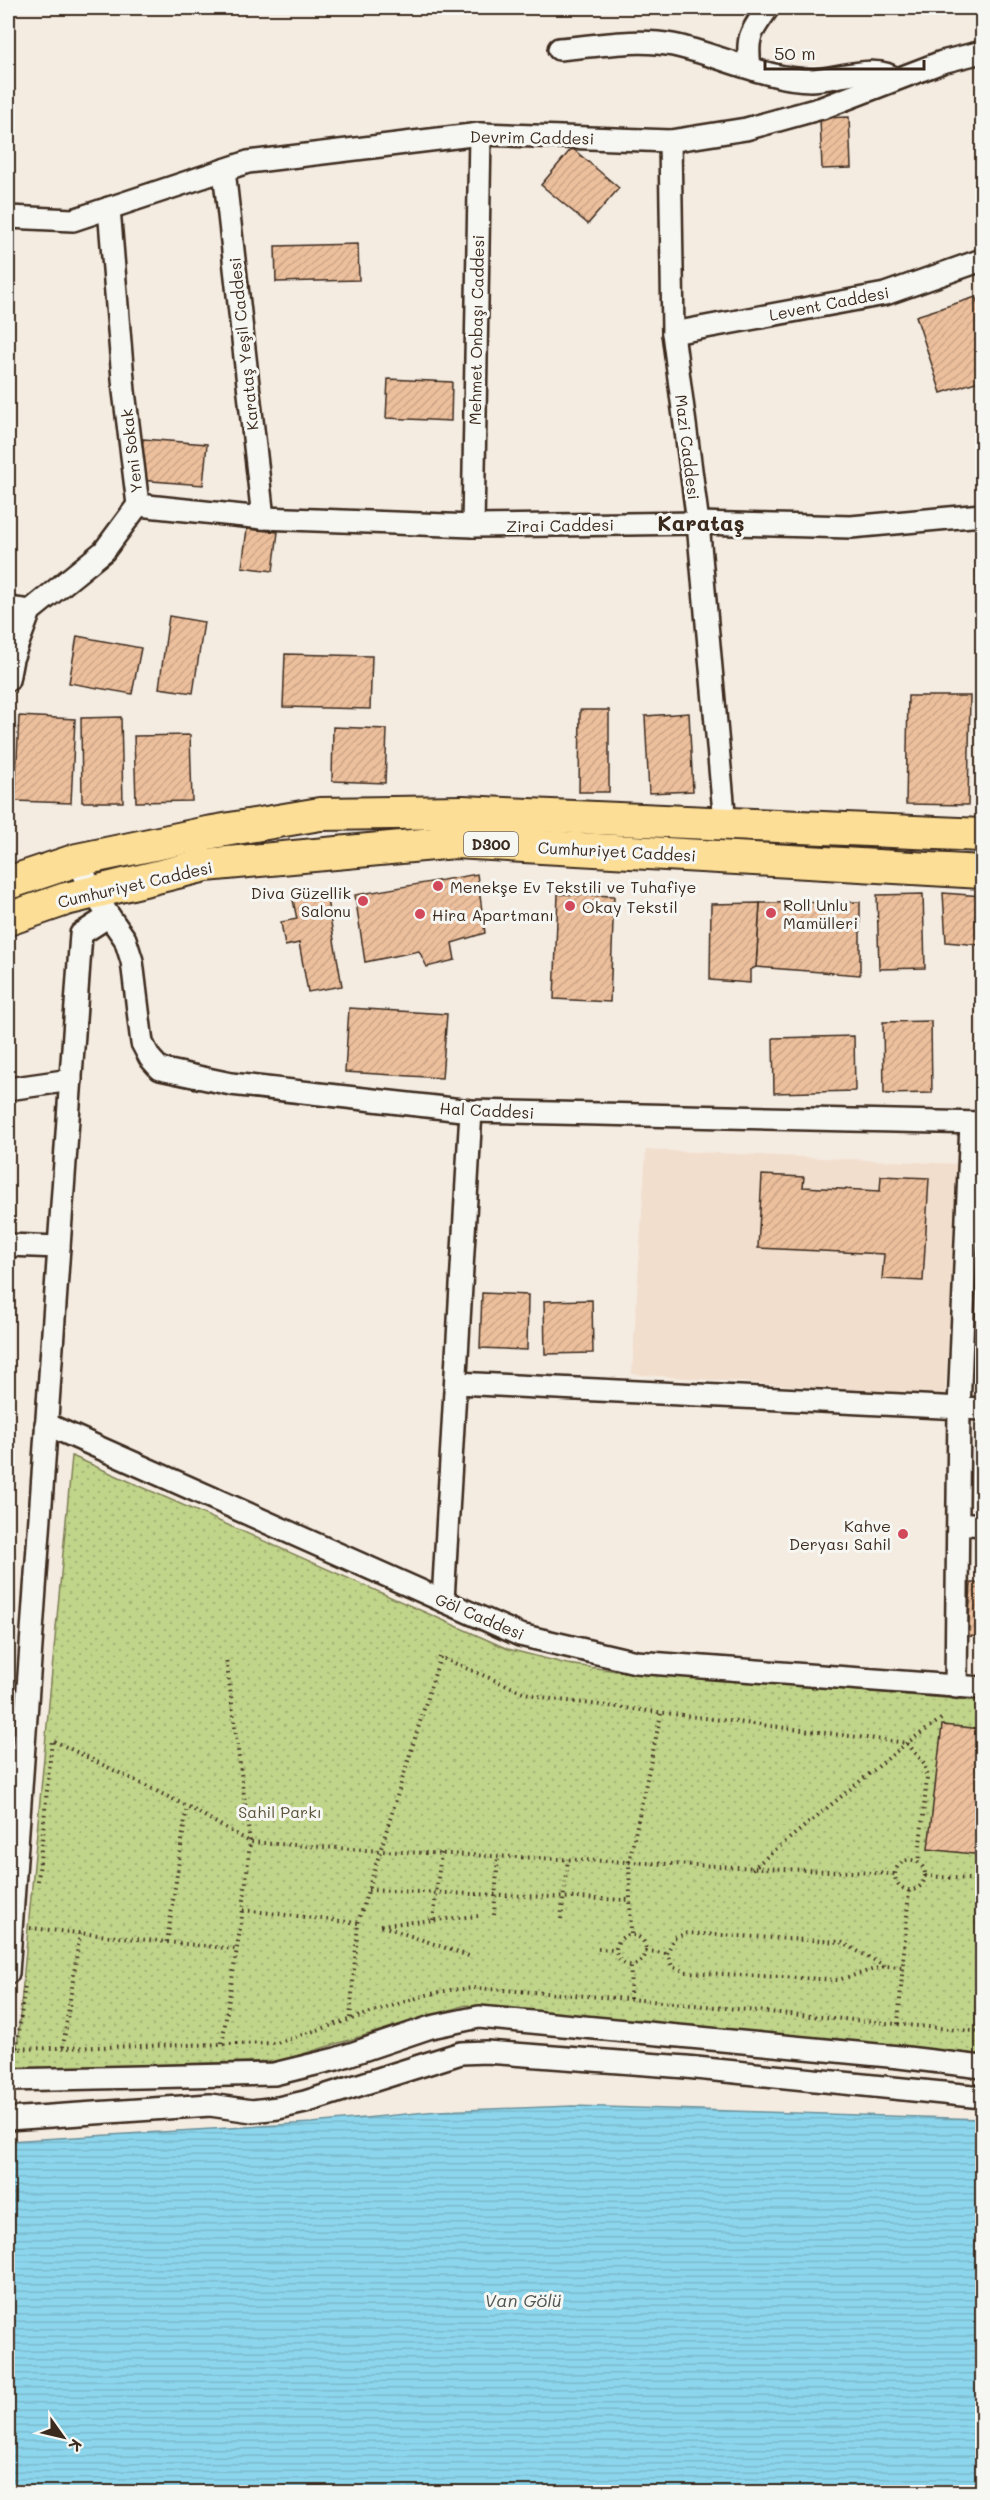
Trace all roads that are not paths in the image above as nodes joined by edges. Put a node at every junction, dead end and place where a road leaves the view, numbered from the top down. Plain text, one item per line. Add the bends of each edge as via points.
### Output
1 (768, 8) edge
2 (559, 49) dead end
3 (982, 52) edge
4 (750, 67) junction
5 (895, 79) junction
6 (480, 134) junction
7 (670, 141) junction
8 (224, 170) junction
9 (109, 208) junction
10 (8, 217) edge
11 (982, 260) edge
12 (673, 333) junction
13 (138, 505) junction
14 (982, 514) edge
15 (263, 518) junction
16 (698, 523) junction
17 (473, 526) junction
18 (8, 609) edge
19 (30, 611) junction
20 (8, 680) edge
21 (725, 824) junction
22 (982, 835) edge
23 (77, 860) junction
24 (982, 872) edge
25 (8, 883) edge
26 (101, 904) junction
27 (8, 919) edge
28 (71, 1080) junction
29 (8, 1089) edge
30 (471, 1112) junction
31 (977, 1123) edge
32 (8, 1245) edge
33 (59, 1247) junction
34 (456, 1383) junction
35 (960, 1408) junction
36 (982, 1409) edge
37 (46, 1424) junction
38 (959, 1523) junction
39 (982, 1525) edge
40 (443, 1600) junction
41 (956, 1687) junction
42 (982, 1688) edge
43 (17, 1978) edge
44 (982, 2067) edge
45 (8, 2080) edge
46 (982, 2097) edge
47 (8, 2119) edge

1 - 4 street via 751,31 747,47
2 - 4 street via 658,43
3 - 5 street, Devrim Caddesi
4 - 5 street via 806,80 879,71
5 - 7 street, Devrim Caddesi via 822,108 747,129
6 - 7 street, Devrim Caddesi
6 - 8 street, Devrim Caddesi via 248,162
6 - 17 street, Mehmet Onbaşı Caddesi
7 - 12 street, Mazi Caddesi
8 - 9 street, Devrim Caddesi
8 - 15 street, Karataş Yeşil Caddesi
9 - 10 street, Devrim Caddesi via 73,220
9 - 13 street, Yeni Sokak
11 - 12 street, Levent Caddesi via 885,294
12 - 16 street, Mazi Caddesi
13 - 15 street, Zirai Caddesi
13 - 19 street, Yeni Sokak via 104,551
14 - 16 street, Zirai Caddesi via 851,527
15 - 17 street, Zirai Caddesi
16 - 17 street, Zirai Caddesi
16 - 21 street, Mazi Caddesi
18 - 19 street
19 - 20 street
21 - 22 highway, Cumhuriyet Caddesi / D300
21 - 23 highway, Cumhuriyet Caddesi / D300 via 463,812 320,814
23 - 25 highway, Cumhuriyet Caddesi / D300
23 - 26 street, Hal Caddesi
24 - 26 highway, Cumhuriyet Caddesi / D300 via 455,842 206,865
26 - 27 highway, Cumhuriyet Caddesi / D300 via 66,899
26 - 28 street via 81,934
26 - 30 street, Hal Caddesi via 125,939 132,961 142,1043 160,1069 231,1084
28 - 29 street
28 - 33 street
30 - 31 street, Hal Caddesi
30 - 34 street
31 - 35 street
32 - 33 street
33 - 37 street
34 - 35 street
34 - 40 street
35 - 36 street
35 - 38 street
37 - 40 street, Göl Caddesi
37 - 43 street via 11,1926
38 - 39 street
38 - 41 street
40 - 41 street, Göl Caddesi via 520,1635 636,1662
41 - 42 street, Göl Caddesi
44 - 45 street via 479,2017 431,2027 336,2059 274,2074
46 - 47 street via 686,2067 472,2052 278,2108 252,2111 210,2105

